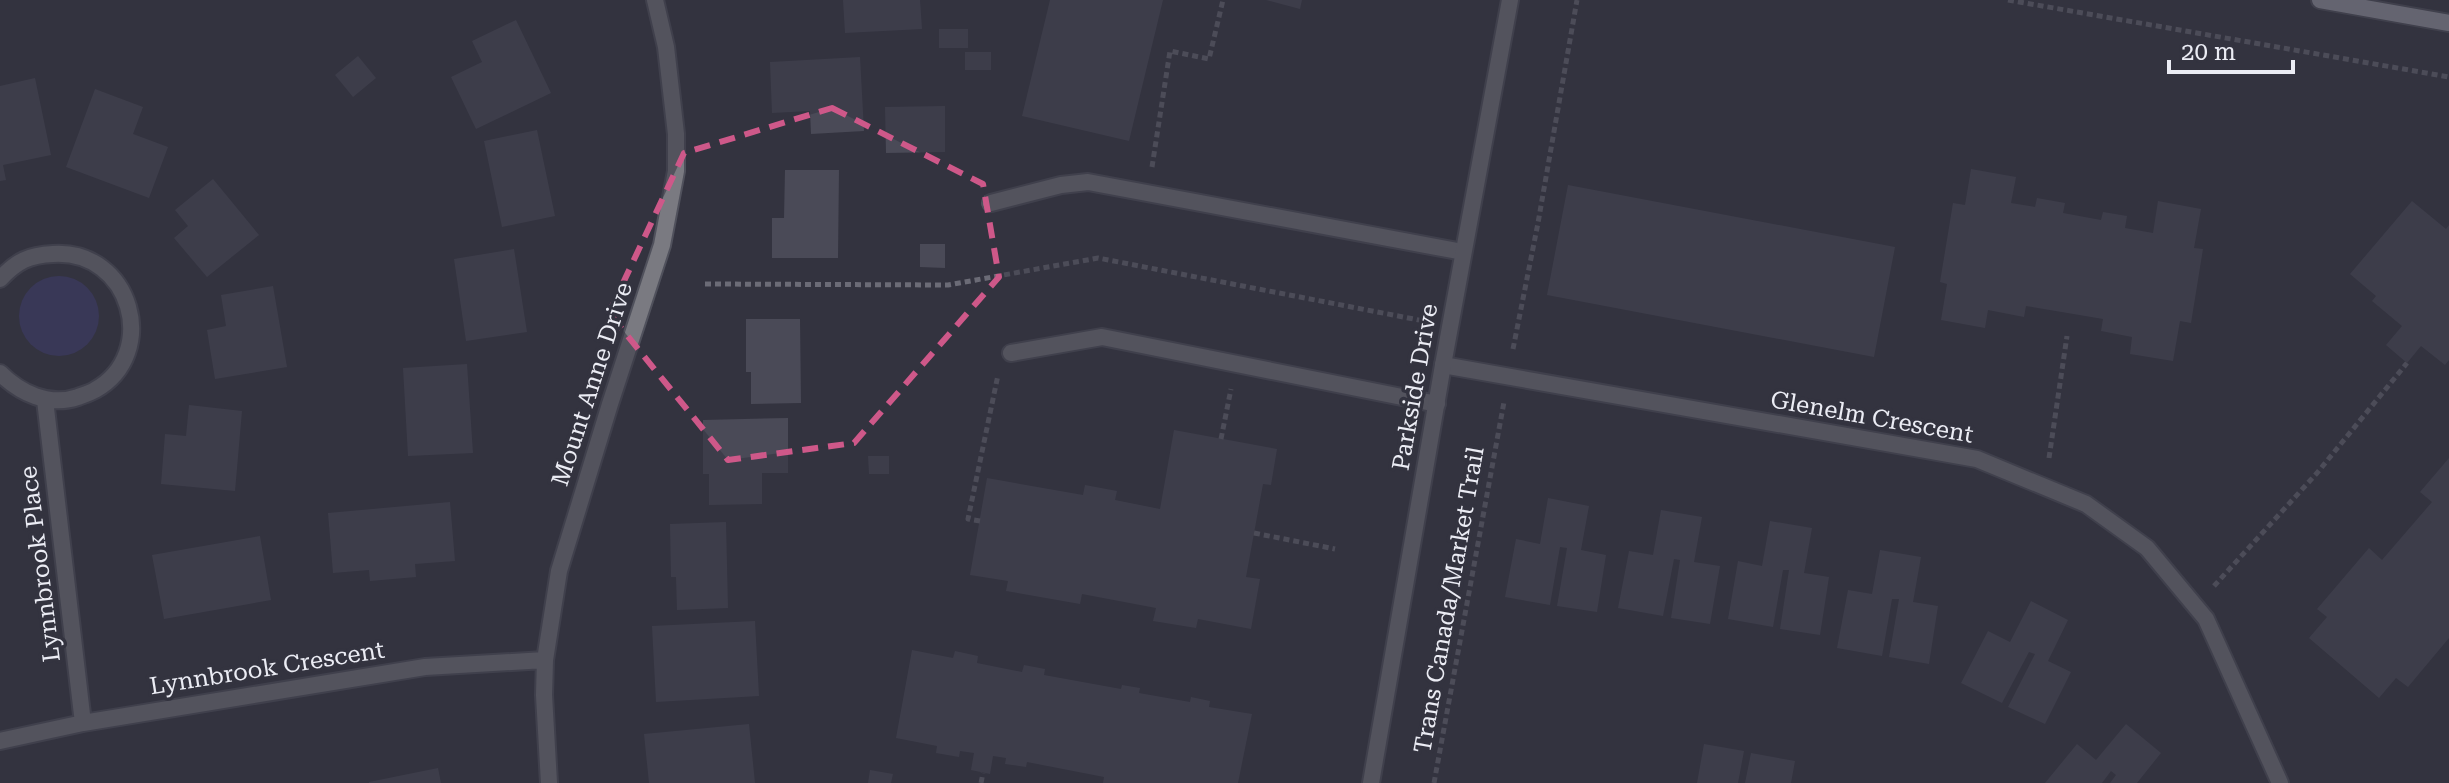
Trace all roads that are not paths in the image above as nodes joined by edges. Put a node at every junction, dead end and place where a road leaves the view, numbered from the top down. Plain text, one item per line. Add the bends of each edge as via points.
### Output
1 (655, 0) edge
2 (1510, 0) edge
3 (2320, 0) edge
4 (2449, 23) edge
5 (991, 203) dead end
6 (1463, 252) junction
7 (0, 279) edge
8 (1011, 353) road end
9 (1443, 365) junction
10 (0, 373) edge
11 (45, 400) junction
12 (1437, 404) junction
13 (545, 660) junction
14 (83, 723) junction
15 (0, 741) edge
16 (549, 783) edge
17 (1371, 783) edge
18 (2280, 783) edge

1 - 13 street, Mount Anne Drive via 666,47 676,171 662,245 559,571
2 - 6 street, Parkside Drive
3 - 4 main road
5 - 6 street via 1088,182
6 - 9 street, Parkside Drive
7 - 11 street via 35,255 71,253 95,262 115,279 127,301 132,326 127,352 114,374 96,390 71,399
8 - 12 street via 1102,337
9 - 12 street, Parkside Drive
9 - 18 street, Glenelm Crescent via 1977,459 2086,504 2147,548 2196,605
10 - 11 street via 15,388
11 - 14 street, Lynnbrook Place
12 - 17 street, Parkside Drive
13 - 14 street, Lynnbrook Crescent via 425,667
13 - 16 street, Mount Anne Drive
14 - 15 street, Lynnbrook Crescent

